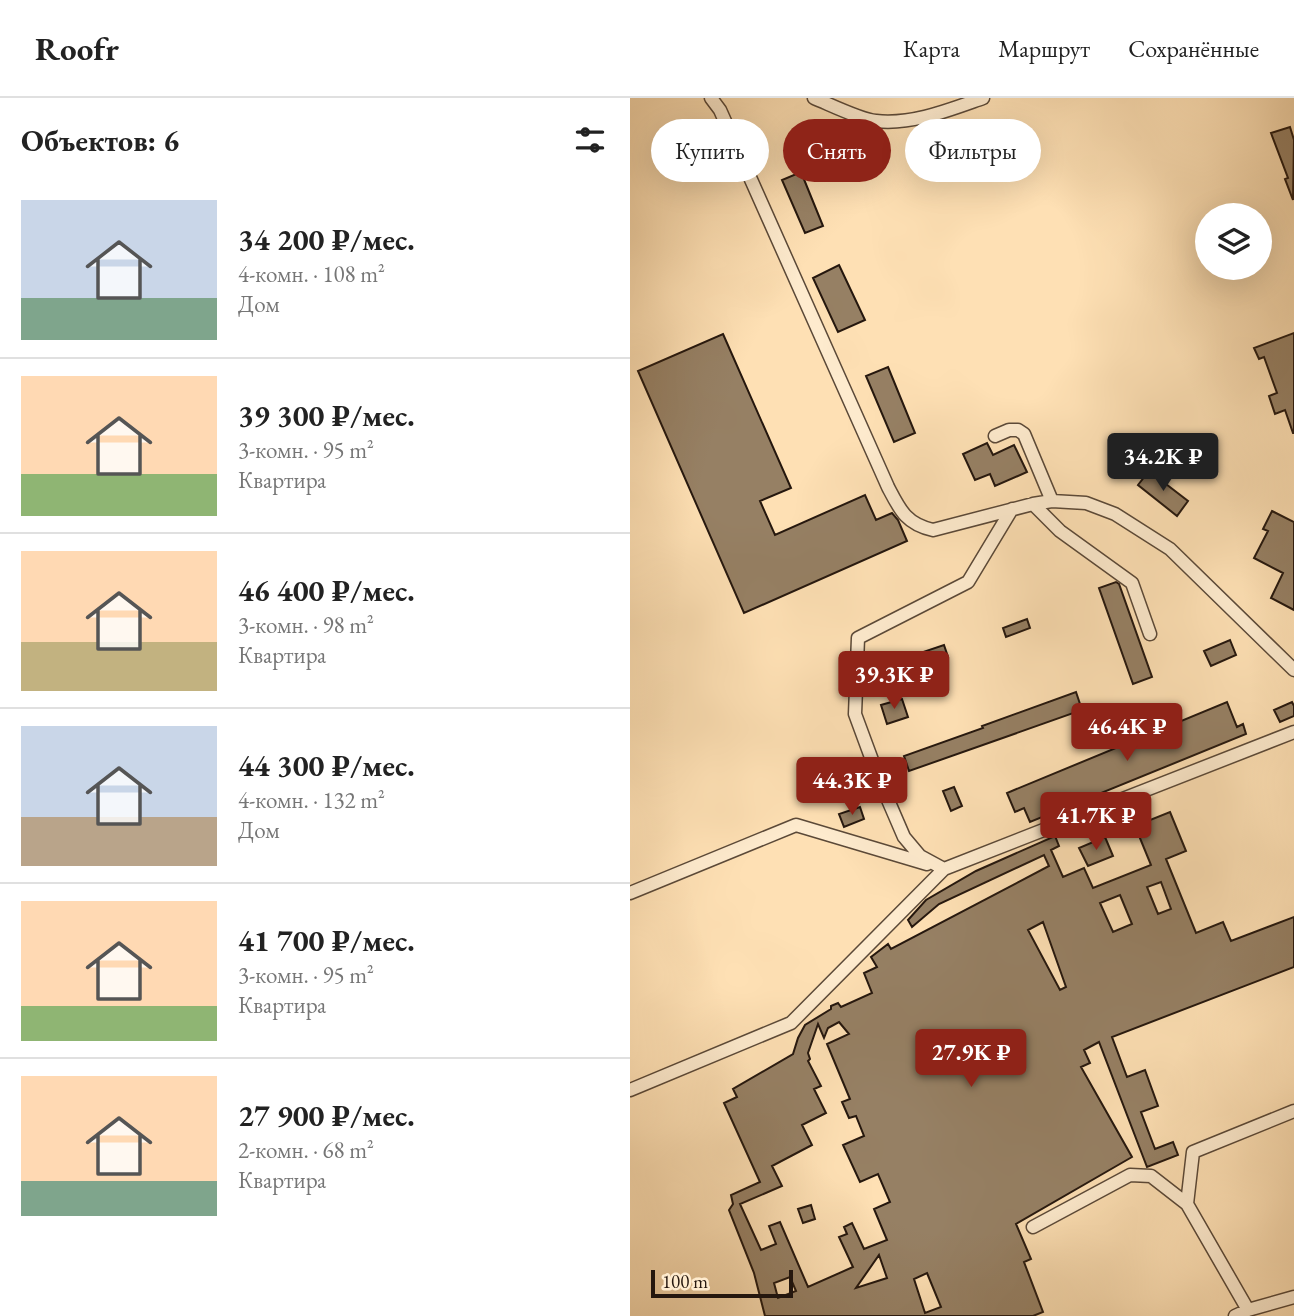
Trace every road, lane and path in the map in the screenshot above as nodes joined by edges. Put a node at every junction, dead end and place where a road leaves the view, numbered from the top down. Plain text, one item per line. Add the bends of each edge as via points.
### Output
1 (711, 98) edge
2 (814, 98) edge
3 (983, 98) edge
4 (995, 436) dead end
5 (1052, 501) junction
6 (1033, 504) junction
7 (1012, 509) junction
8 (1150, 634) dead end
9 (1294, 670) edge
10 (1294, 732) edge
11 (944, 869) junction
12 (630, 893) edge
13 (630, 1090) edge
14 (1294, 1111) edge
15 (1187, 1204) junction
16 (1033, 1227) dead end
17 (1294, 1297) edge
18 (1242, 1313) edge

1 - 7 street via 901,512 919,527 933,530
2 - 3 street via 873,121 900,121
4 - 5 street via 1009,430 1024,434
5 - 6 street
5 - 9 street via 1086,503 1115,514 1170,549
6 - 7 street
6 - 8 street via 1060,531 1132,583
7 - 11 street via 968,582 858,638 855,714 879,779 904,837 920,856
10 - 11 street
11 - 12 street via 796,825
11 - 13 street via 790,1023
14 - 15 street via 1193,1152
15 - 16 street via 1152,1176 1130,1175
15 - 18 street
17 - 18 street

